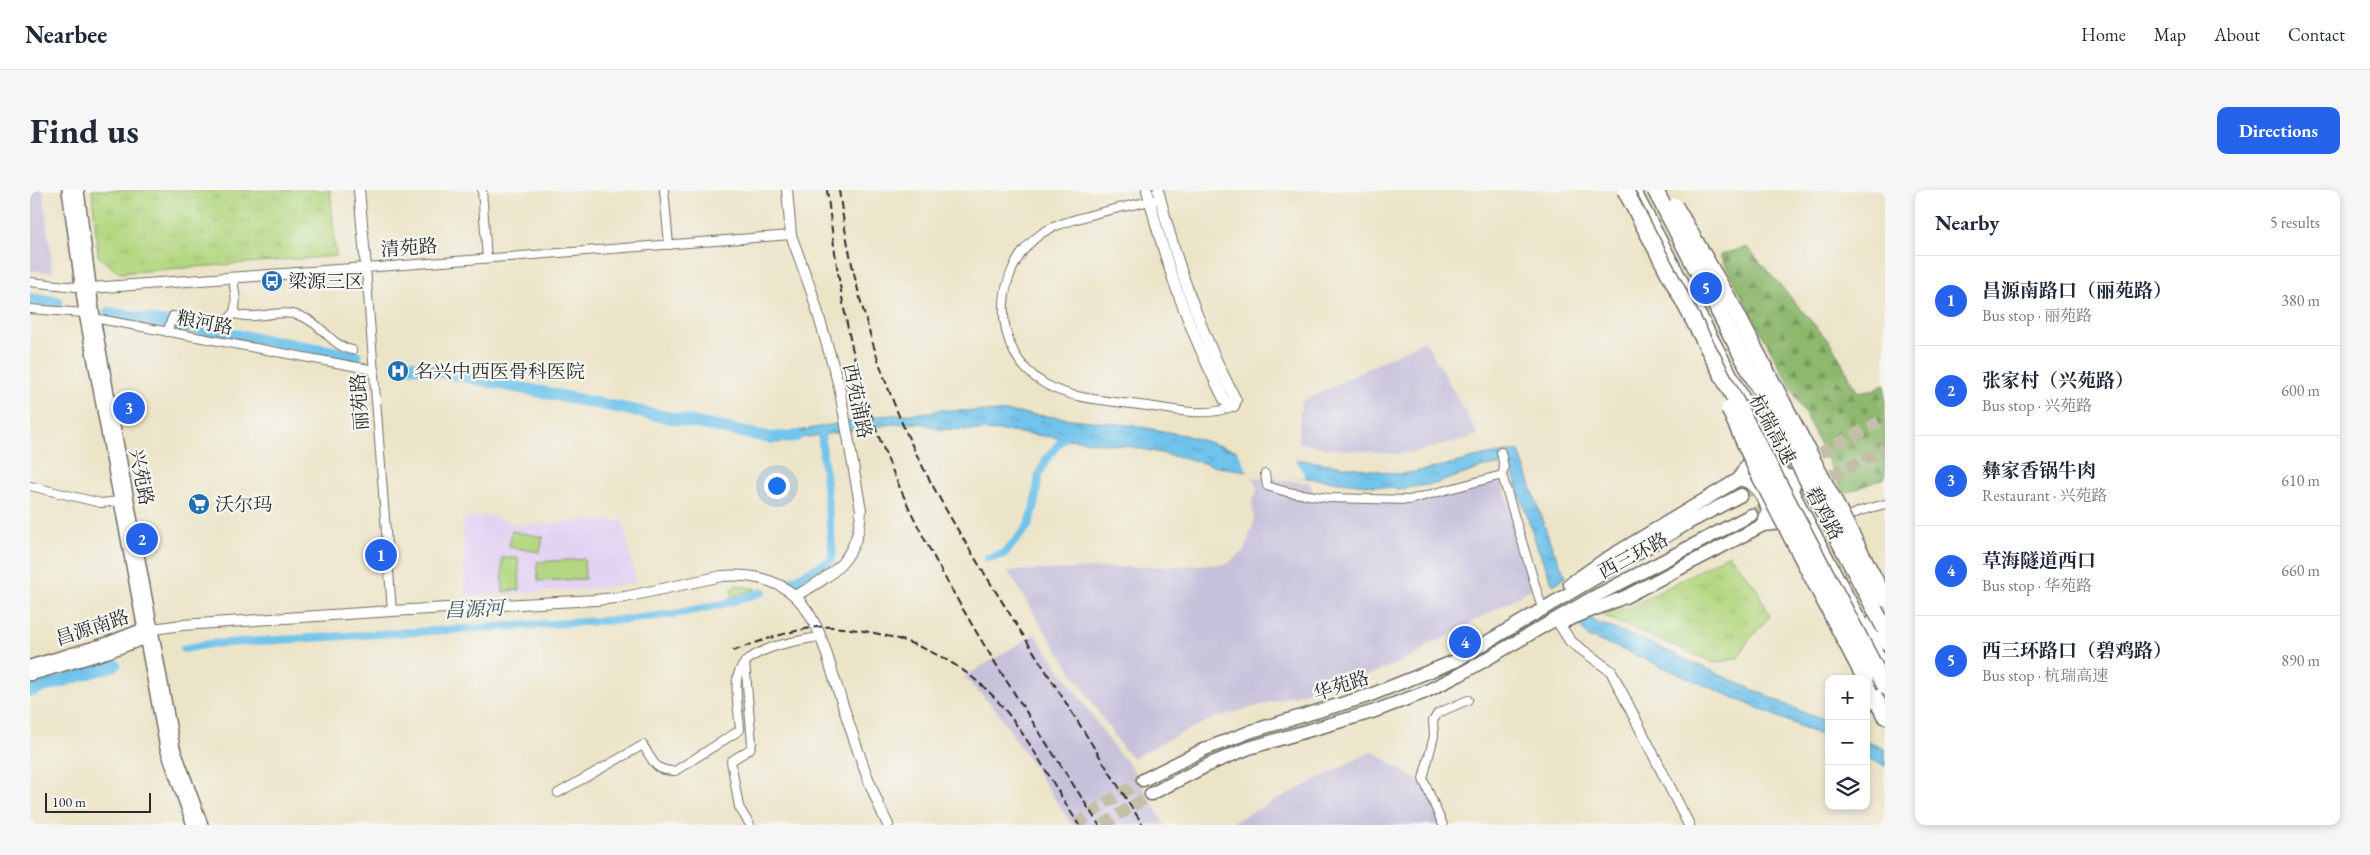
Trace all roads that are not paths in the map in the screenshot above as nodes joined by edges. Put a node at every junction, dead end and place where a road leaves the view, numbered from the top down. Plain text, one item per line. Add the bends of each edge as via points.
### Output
1 (68, 190) edge
2 (78, 190) edge
3 (359, 190) edge
4 (482, 190) edge
5 (664, 190) edge
6 (787, 190) edge
7 (1147, 190) edge
8 (1626, 190) edge
9 (1634, 190) edge
10 (1648, 190) edge
11 (1655, 190) edge
12 (1666, 190) edge
13 (1156, 197) edge
14 (791, 235) junction
15 (669, 245) junction
16 (487, 259) junction
17 (366, 268) junction
18 (1670, 275) junction
19 (233, 278) junction
20 (30, 282) edge
21 (86, 288) junction
22 (30, 309) edge
23 (234, 314) junction
24 (90, 316) junction
25 (192, 320) junction
26 (168, 332) junction
27 (186, 335) junction
28 (352, 350) dead end
29 (374, 370) junction
30 (1234, 406) joint
31 (1760, 430) junction
32 (1501, 452) dead end
33 (1503, 472) junction
34 (1265, 474) dead end
35 (1784, 476) junction
36 (1798, 477) junction
37 (1739, 479) junction
38 (30, 486) edge
39 (1792, 490) junction
40 (1741, 495) tunnel mouth
41 (119, 501) junction
42 (1885, 504) edge
43 (1751, 515) tunnel mouth
44 (1763, 525) junction
45 (1810, 526) junction
46 (1825, 528) junction
47 (795, 596) junction
48 (1885, 599) edge
49 (1542, 608) junction
50 (392, 611) junction
51 (1557, 621) junction
52 (1885, 629) edge
53 (147, 632) junction
54 (819, 632) junction
55 (1885, 643) edge
56 (745, 661) junction
57 (30, 666) edge
58 (1885, 668) edge
59 (30, 675) edge
60 (1863, 675) edge
61 (1885, 686) edge
62 (1870, 688) edge
63 (1468, 700) dead end
64 (1885, 716) edge
65 (1143, 780) tunnel mouth
66 (558, 793) dead end
67 (1151, 794) tunnel mouth
68 (194, 825) edge
69 (750, 825) edge
70 (888, 825) edge
71 (1443, 825) edge
72 (1689, 825) edge

1 - 21 main road, 兴苑路
2 - 21 main road, 兴苑路
3 - 17 street, 丽苑路
4 - 16 street
5 - 15 street
6 - 14 street, 西苑浦路
7 - 13 street
8 - 18 highway, 杭瑞高速, bridge
9 - 31 main road, 碧鸡路
10 - 36 main road, 碧鸡路
11 - 52 highway, 杭瑞高速, bridge
12 - 48 highway, bridge via 1731,304
13 - 30 street via 1169,270 1194,337 1224,401
13 - 30 street via 1061,224 1043,232 1029,244 1018,258 1004,288 1002,302 1008,339 1016,355 1034,376 1062,392 1196,413 1221,412
14 - 15 street, 清苑路
14 - 47 street, 西苑浦路 via 812,293 846,415 861,510 856,544 846,559 836,571
15 - 16 street, 清苑路
16 - 17 street, 清苑路
17 - 19 street, 清苑路
17 - 29 street, 丽苑路
18 - 60 highway, bridge via 1757,471
18 - 61 highway, 杭瑞高速, bridge
19 - 21 street, 清苑路
19 - 23 street
20 - 21 street, 清苑路
21 - 24 main road, 兴苑路
22 - 24 street, 粮河路
23 - 25 street via 228,320
23 - 28 street via 248,318 282,313 301,316 326,332 341,348
24 - 26 street, 粮河路
24 - 41 main road, 兴苑路
24 - 53 main road, 兴苑路
25 - 26 street via 173,316
25 - 27 street
26 - 27 street, 粮河路
27 - 29 street, 粮河路
29 - 50 street, 丽苑路
31 - 35 main road, 碧鸡路
31 - 37 main road via 1750,462
32 - 33 street
33 - 34 street via 1409,500 1330,498 1287,492 1267,486
33 - 49 street
35 - 36 main road
35 - 37 main road
35 - 39 main road, 碧鸡路
36 - 39 main road
36 - 46 main road, 碧鸡路
37 - 44 main road via 1754,484 1758,490 1768,510
37 - 49 main road via 1603,561 1561,590
38 - 41 street via 102,503
39 - 44 main road via 1775,515
39 - 45 main road, 碧鸡路
40 - 49 main road, 西三环路
41 - 53 main road, 兴苑路
42 - 46 street via 1860,511
43 - 51 main road, 西三环路
44 - 45 main road via 1795,522
44 - 51 main road via 1625,597
45 - 58 main road, 碧鸡路
46 - 55 main road, 碧鸡路
47 - 50 street via 762,579 736,575 596,600
47 - 54 street
49 - 65 main road, 华苑路 via 1492,641 1418,678 1314,714 1252,731 1205,749
50 - 53 street via 182,625
51 - 67 main road, 华苑路 via 1423,693 1372,712 1249,748
51 - 72 street via 1570,641 1611,671
53 - 57 main road, 昌源南路
53 - 59 main road, 昌源南路 via 108,652
53 - 68 main road, 兴苑路
54 - 56 street via 766,650
54 - 70 street via 867,778
56 - 66 street via 736,678 740,730 675,770 658,768 643,745
56 - 69 street via 752,743 750,749 731,761 739,807
62 - 64 highway
63 - 71 street via 1438,714 1433,721 1434,736 1423,779

